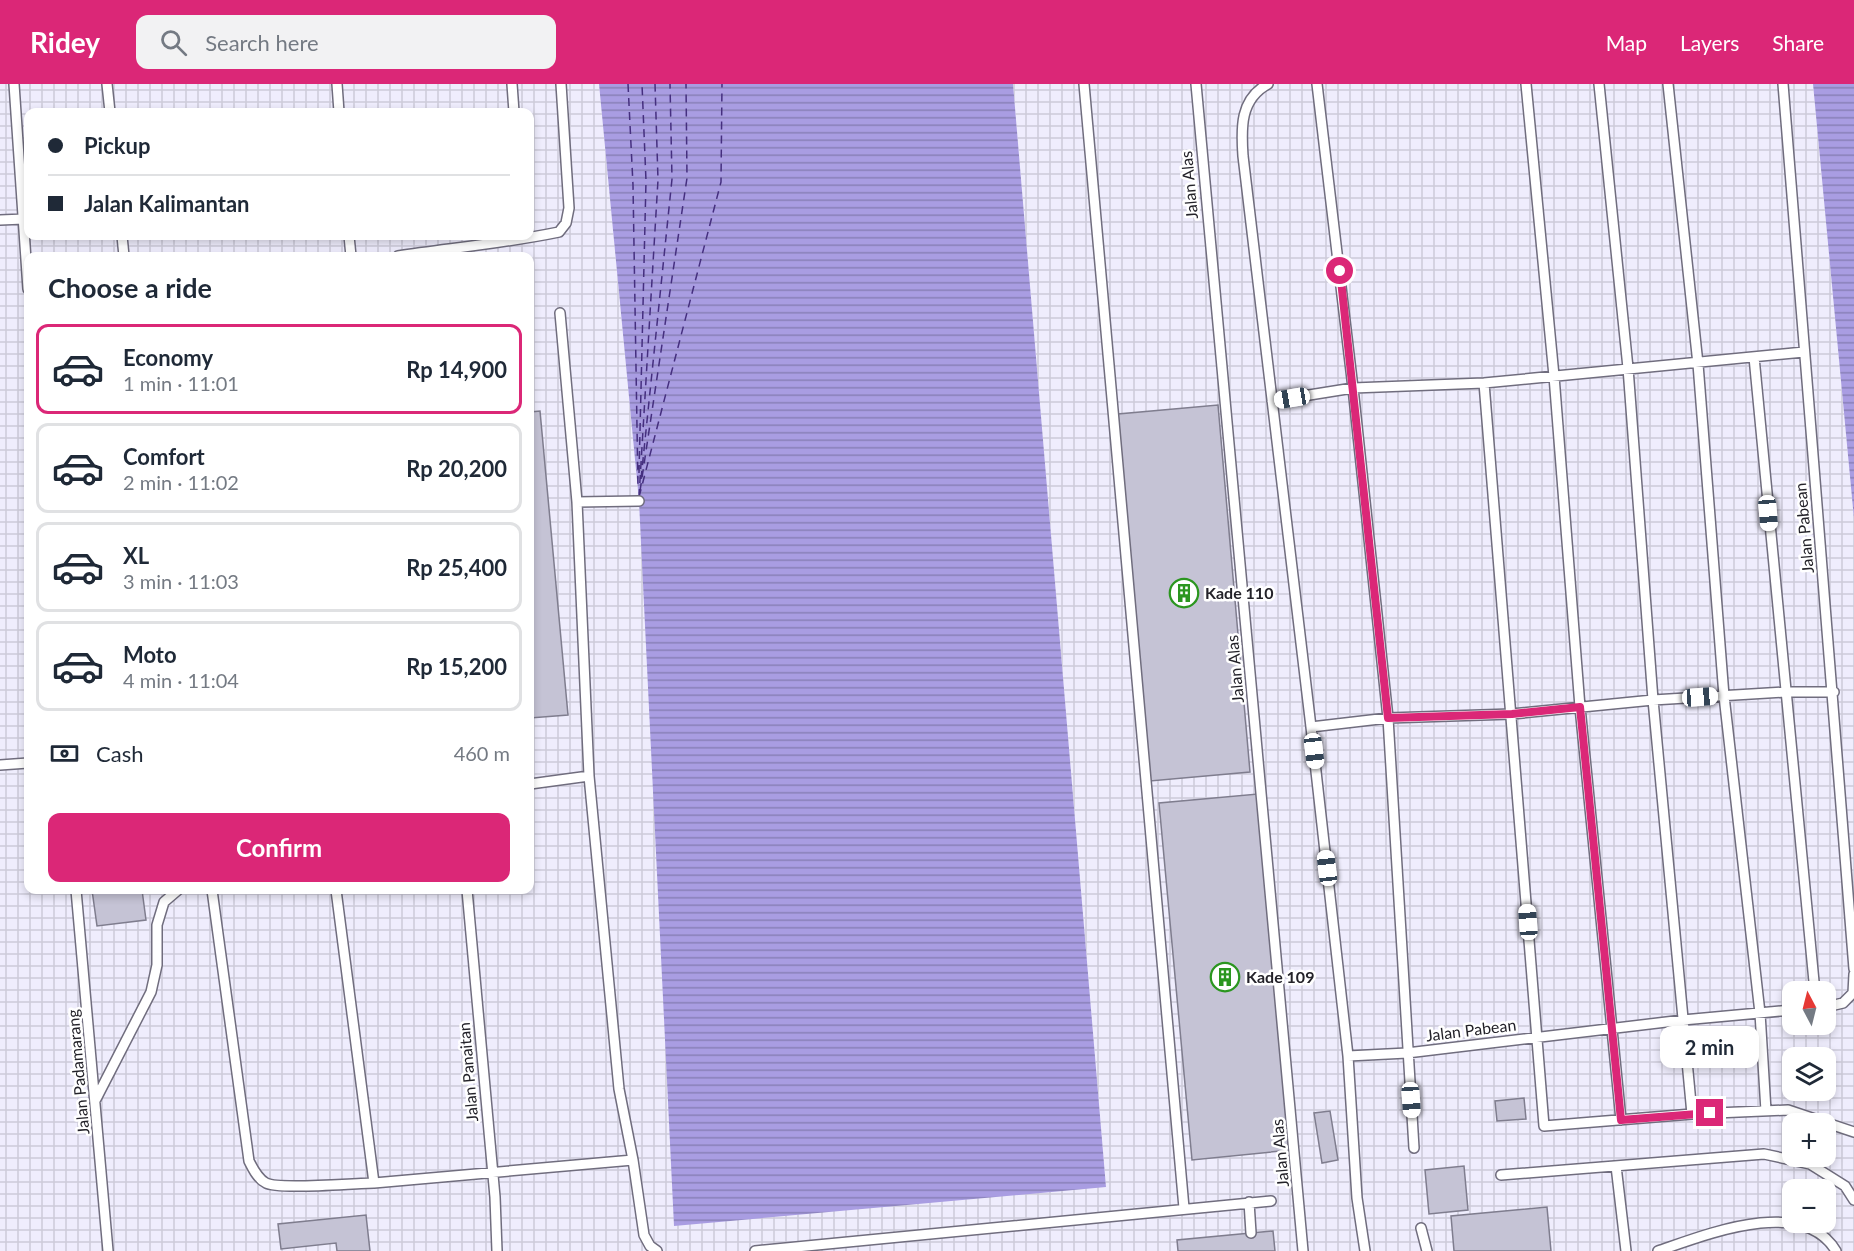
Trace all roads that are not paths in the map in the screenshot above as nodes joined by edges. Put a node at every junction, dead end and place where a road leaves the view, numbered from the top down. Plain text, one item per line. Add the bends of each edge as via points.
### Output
1 (14, 84) edge
2 (107, 84) edge
3 (337, 84) edge
4 (512, 84) edge
5 (561, 84) edge
6 (1084, 84) edge
7 (1196, 84) edge
8 (1268, 84) edge
9 (1317, 84) edge
10 (1526, 84) edge
11 (1599, 84) edge
12 (1668, 84) edge
13 (1783, 84) edge
14 (110, 108) edge
15 (339, 108) edge
16 (514, 108) edge
17 (24, 219) joint
18 (0, 220) edge
19 (534, 236) edge
20 (505, 240) edge
21 (424, 252) edge
22 (560, 313) dead end
23 (1804, 352) junction
24 (1754, 357) junction
25 (1698, 364) junction
26 (1628, 368) junction
27 (1554, 376) junction
28 (1484, 383) junction
29 (1353, 388) junction
30 (1272, 401) junction
31 (639, 501) dead end
32 (577, 502) junction
33 (1785, 692) junction
34 (1834, 692) junction
35 (1724, 696) junction
36 (1653, 700) junction
37 (1580, 707) junction
38 (1512, 714) junction
39 (1388, 718) junction
40 (1311, 727) junction
41 (24, 763) edge
42 (0, 765) edge
43 (589, 776) junction
44 (534, 783) edge
45 (76, 894) edge
46 (173, 894) edge
47 (213, 894) edge
48 (337, 894) edge
49 (467, 894) edge
50 (1854, 972) edge
51 (1814, 981) edge
52 (1836, 1005) edge
53 (1782, 1011) edge
54 (1760, 1013) junction
55 (1683, 1020) junction
56 (1611, 1030) junction
57 (1537, 1037) junction
58 (1407, 1053) junction
59 (1348, 1056) junction
60 (96, 1099) junction
61 (1766, 1111) junction
62 (1692, 1114) junction
63 (1621, 1120) junction
64 (1854, 1132) edge
65 (1414, 1148) dead end
66 (633, 1160) junction
67 (1616, 1166) junction
68 (492, 1171) junction
69 (1501, 1175) dead end
70 (374, 1183) junction
71 (1854, 1200) edge
72 (1271, 1201) dead end
73 (1249, 1202) junction
74 (1184, 1208) junction
75 (1421, 1228) dead end
76 (1251, 1233) dead end
77 (108, 1251) edge
78 (497, 1251) edge
79 (657, 1251) edge
80 (755, 1251) edge
81 (1303, 1251) edge
82 (1365, 1251) edge
83 (1427, 1251) edge
84 (1626, 1251) edge
85 (1658, 1251) edge
86 (1836, 1251) edge

1 - 17 lane
2 - 14 lane
3 - 15 lane
4 - 16 lane
5 - 19 lane via 568,187 566,222 559,232
6 - 74 lane
7 - 81 lane, Jalan Alas
8 - 30 lane via 1256,90 1248,103 1241,129
9 - 29 lane
10 - 27 lane
11 - 26 lane
12 - 25 lane
13 - 23 lane, Jalan Pabean
17 - 18 lane
20 - 21 lane
22 - 32 lane
23 - 24 lane
23 - 34 lane, Jalan Pabean
24 - 25 lane
24 - 33 lane
25 - 26 lane
25 - 35 lane
26 - 27 lane
26 - 36 lane
27 - 28 lane
27 - 37 lane
28 - 29 lane
28 - 38 lane
29 - 30 lane
29 - 39 lane
30 - 40 lane
31 - 32 lane
32 - 43 lane
33 - 34 lane
33 - 35 lane
33 - 51 lane
34 - 50 lane, Jalan Pabean
35 - 36 lane
35 - 54 lane
36 - 37 lane
36 - 55 lane
37 - 38 lane
37 - 56 lane
38 - 39 lane
38 - 57 lane
39 - 40 lane
39 - 58 lane
40 - 59 lane
41 - 42 lane
43 - 44 lane
43 - 66 lane via 619,1089
45 - 60 lane, Jalan Padamarang
46 - 60 lane via 164,902 157,925 157,965 151,992
47 - 70 lane via 249,1161 254,1172 273,1185
48 - 70 lane
49 - 68 lane, Jalan Panaitan
50 - 52 lane, Jalan Pabean via 1853,993
53 - 54 lane, Jalan Pabean
54 - 55 lane, Jalan Pabean
54 - 61 lane
55 - 56 lane, Jalan Pabean
55 - 62 lane
56 - 57 lane, Jalan Pabean
56 - 63 lane
57 - 58 lane, Jalan Pabean
57 - 63 lane via 1544,1126
58 - 59 lane, Jalan Pabean
58 - 65 lane
59 - 82 lane via 1357,1198
60 - 77 lane, Jalan Padamarang
61 - 62 lane
61 - 64 lane via 1788,1110
62 - 63 lane
66 - 68 lane
66 - 79 lane via 644,1235
67 - 69 lane
67 - 71 lane via 1764,1154 1810,1164 1845,1186
67 - 84 lane
68 - 70 lane
68 - 78 lane, Jalan Panaitan
72 - 73 lane
73 - 74 lane
73 - 76 lane
74 - 80 lane
75 - 83 lane
85 - 86 lane via 1744,1225 1788,1222 1817,1230

